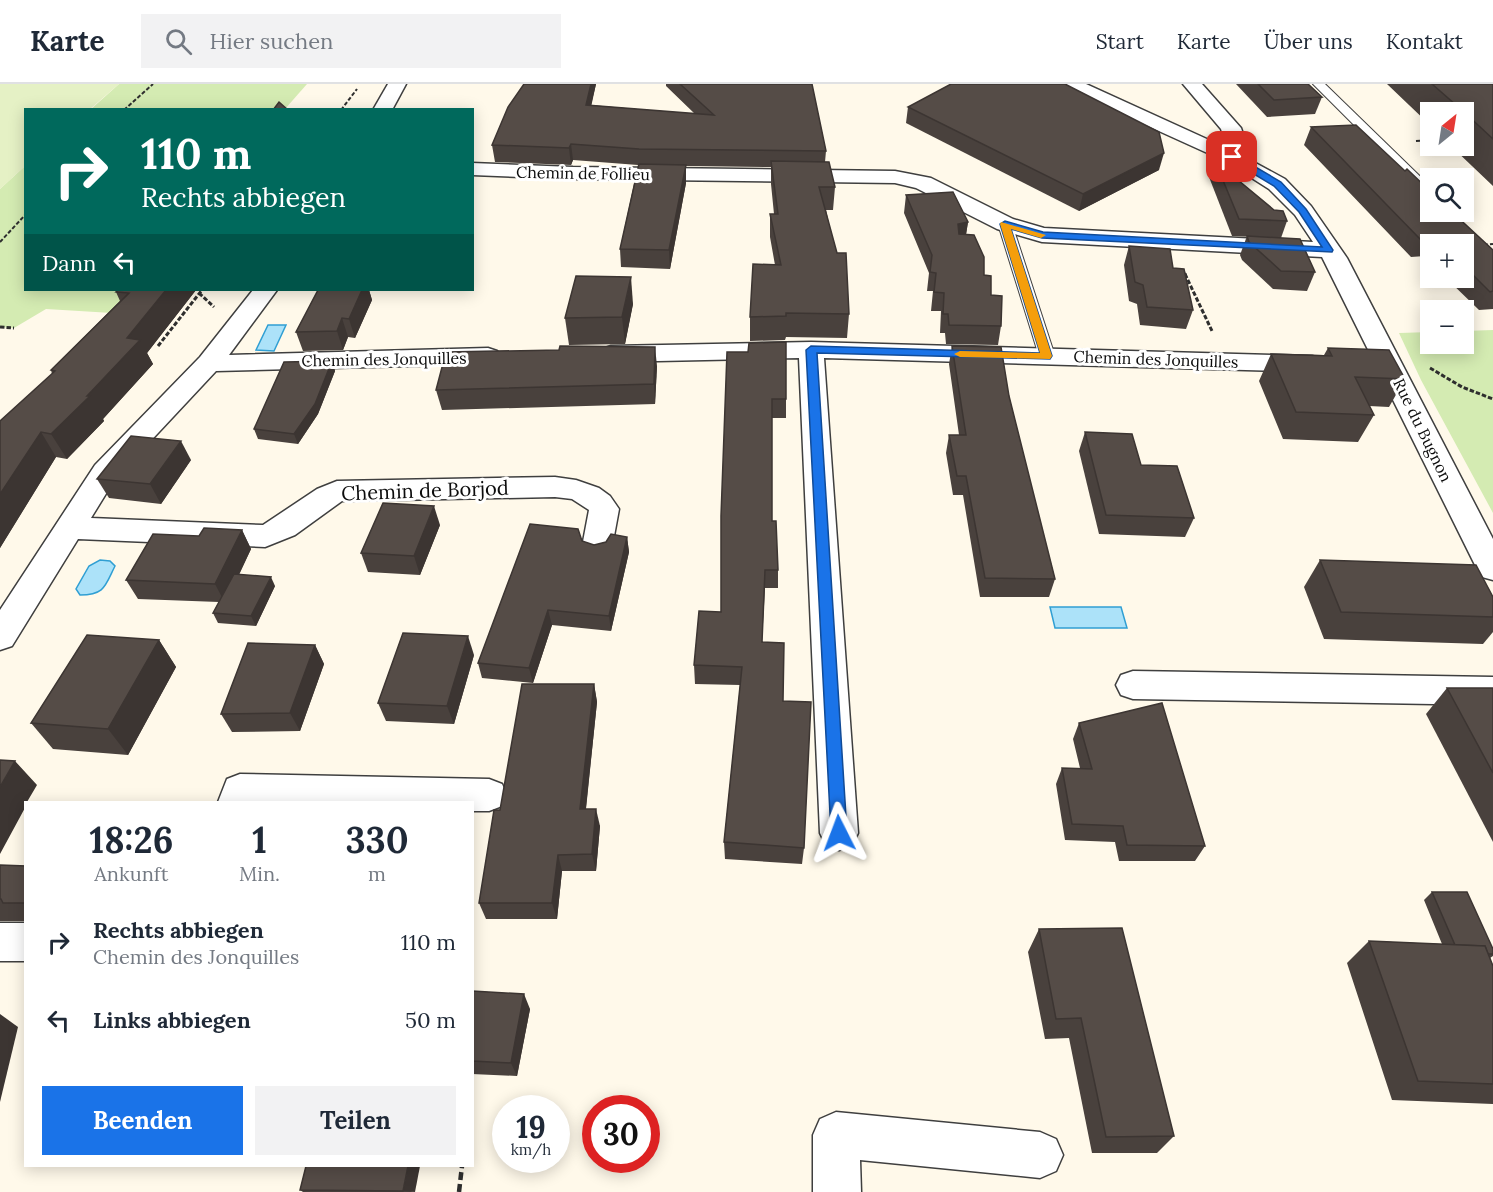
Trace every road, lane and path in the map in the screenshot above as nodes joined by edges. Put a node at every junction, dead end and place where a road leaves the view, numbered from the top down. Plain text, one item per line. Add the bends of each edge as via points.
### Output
1 (153, 84) edge
2 (360, 84) edge
3 (397, 84) edge
4 (1071, 84) edge
5 (1192, 84) edge
6 (1319, 84) edge
7 (344, 105) junction
8 (126, 108) edge
9 (342, 108) edge
10 (346, 108) edge
11 (383, 108) edge
12 (1210, 148) junction
13 (474, 169) edge
14 (1420, 183) edge
15 (24, 216) edge
16 (1005, 224) junction
17 (0, 242) edge
18 (1172, 242) junction
19 (1493, 244) edge
20 (1483, 245) edge
21 (1329, 250) junction
22 (200, 291) edge
23 (264, 291) edge
24 (217, 310) dead end
25 (0, 327) edge
26 (14, 328) dead end
27 (158, 346) dead end
28 (811, 350) junction
29 (589, 354) edge
30 (513, 356) edge
31 (1047, 356) junction
32 (1235, 362) junction
33 (209, 363) junction
34 (1427, 366) dead end
35 (1392, 367) junction
36 (1493, 399) edge
37 (69, 528) junction
38 (597, 547) edge
39 (1493, 569) edge
40 (0, 637) edge
41 (1133, 685) dead end
42 (1493, 691) edge
43 (489, 795) dead end
44 (236, 801) edge
45 (839, 833) dead end
46 (0, 942) edge
47 (24, 942) edge
48 (1040, 1155) dead end
49 (462, 1167) edge
50 (459, 1192) edge
51 (837, 1192) edge

1 - 8 path
2 - 7 path
3 - 11 street
4 - 12 street, Rue du Bugnon
5 - 12 street via 1233,134
6 - 14 lane
7 - 9 path
7 - 10 path
12 - 21 street, Rue du Bugnon via 1277,184 1303,210
13 - 16 street, Chemin de Follieu via 895,177 923,183
15 - 17 path
16 - 18 street, Chemin de Follieu via 1042,235
16 - 31 lane
18 - 21 street, Chemin de Follieu
18 - 32 path via 1208,325
19 - 20 path
21 - 35 street, Rue du Bugnon
22 - 24 path
22 - 27 path
23 - 33 street
25 - 26 path
28 - 29 street, Chemin des Jonquilles
28 - 31 street, Chemin des Jonquilles
28 - 45 street
30 - 33 street, Chemin des Jonquilles
31 - 32 street, Chemin des Jonquilles
32 - 35 street, Chemin des Jonquilles
33 - 37 street via 105,472
34 - 36 path via 1462,387
35 - 39 street, Rue du Bugnon
37 - 38 street, Chemin de Borjod via 265,536 278,532 337,491 555,487 574,489 599,501 604,509
37 - 40 street
41 - 42 street
43 - 44 street via 240,790
46 - 47 street
48 - 51 street via 836,1135
49 - 50 path

